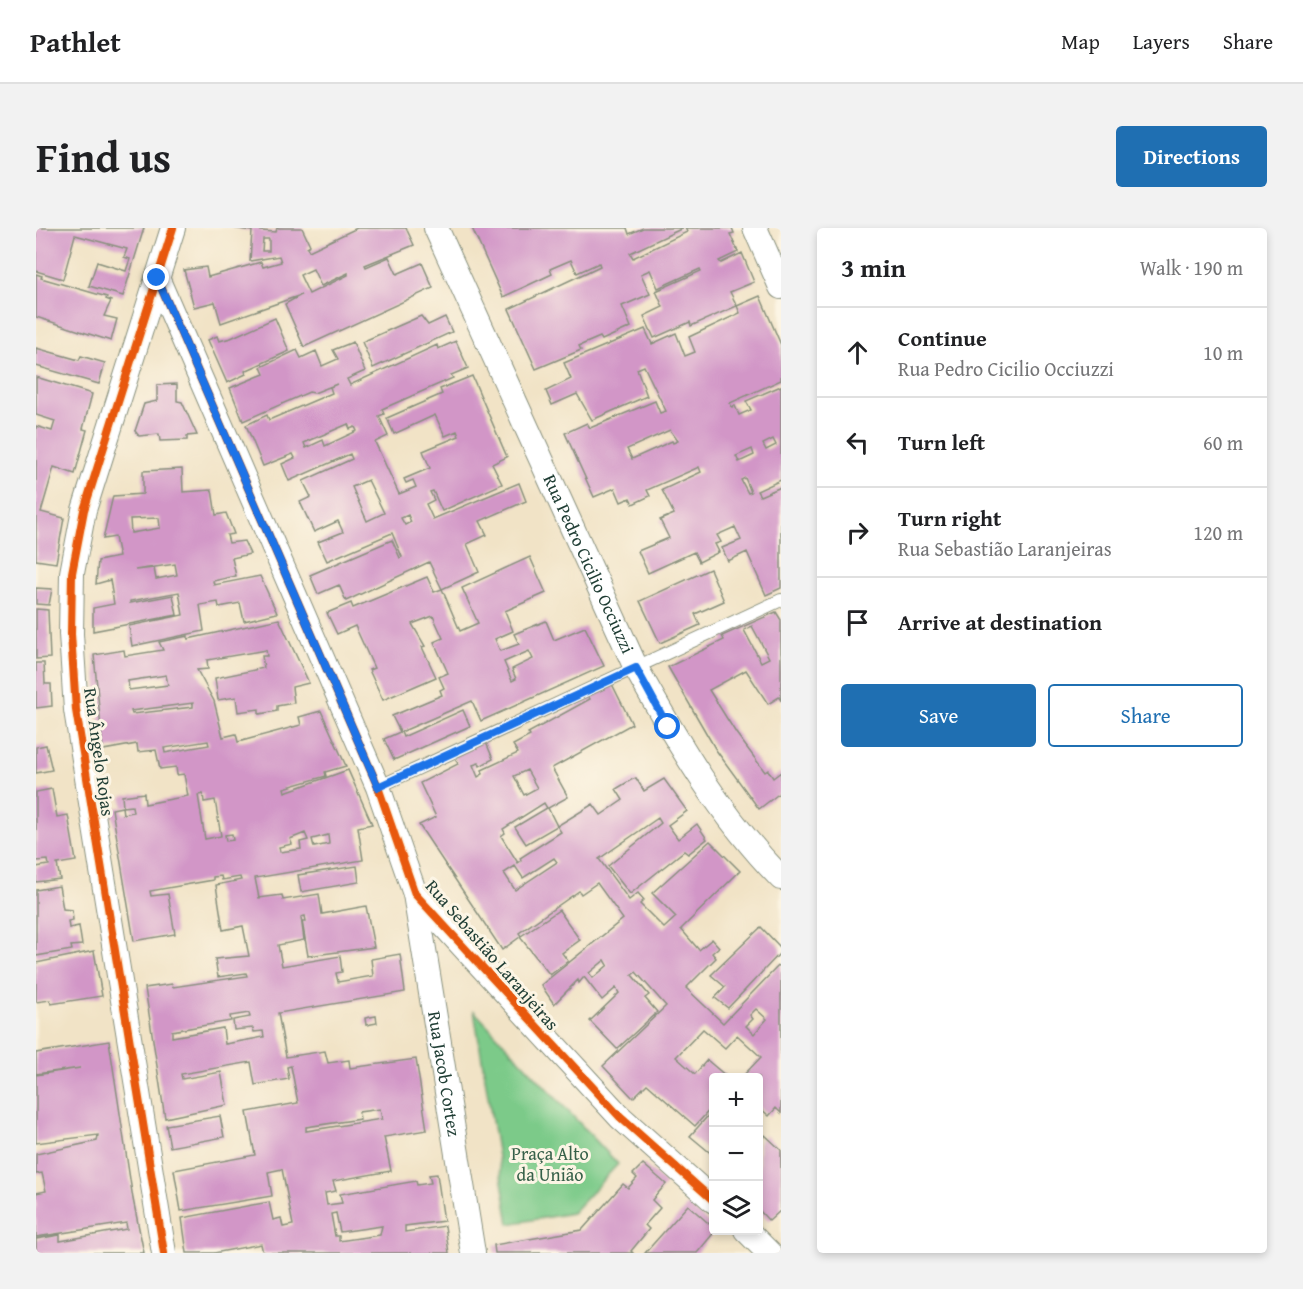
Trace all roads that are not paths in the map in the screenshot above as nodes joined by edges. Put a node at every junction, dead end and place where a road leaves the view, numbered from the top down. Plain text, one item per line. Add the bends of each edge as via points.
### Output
1 (173, 228) edge
2 (436, 228) edge
3 (755, 228) edge
4 (157, 278) junction
5 (781, 287) edge
6 (781, 600) edge
7 (636, 668) junction
8 (378, 787) junction
9 (781, 878) edge
10 (415, 894) junction
11 (709, 1197) edge
12 (751, 1235) edge
13 (164, 1253) edge
14 (473, 1253) edge
15 (769, 1253) edge

1 - 4 street, Rua Ângelo Rojas
2 - 7 street, Rua Pedro Cicilio Occiuzzi
3 - 5 street
4 - 8 street, Rua Sebastião Laranjeiras
4 - 13 street, Rua Ângelo Rojas via 84,510 72,573 71,634 76,710
6 - 7 lane
7 - 8 lane
7 - 9 street, Rua Pedro Cicilio Occiuzzi via 705,783
8 - 10 street, Rua Sebastião Laranjeiras
10 - 11 street, Rua Sebastião Laranjeiras via 620,1117
10 - 14 street, Rua Jacob Cortez
12 - 15 street

